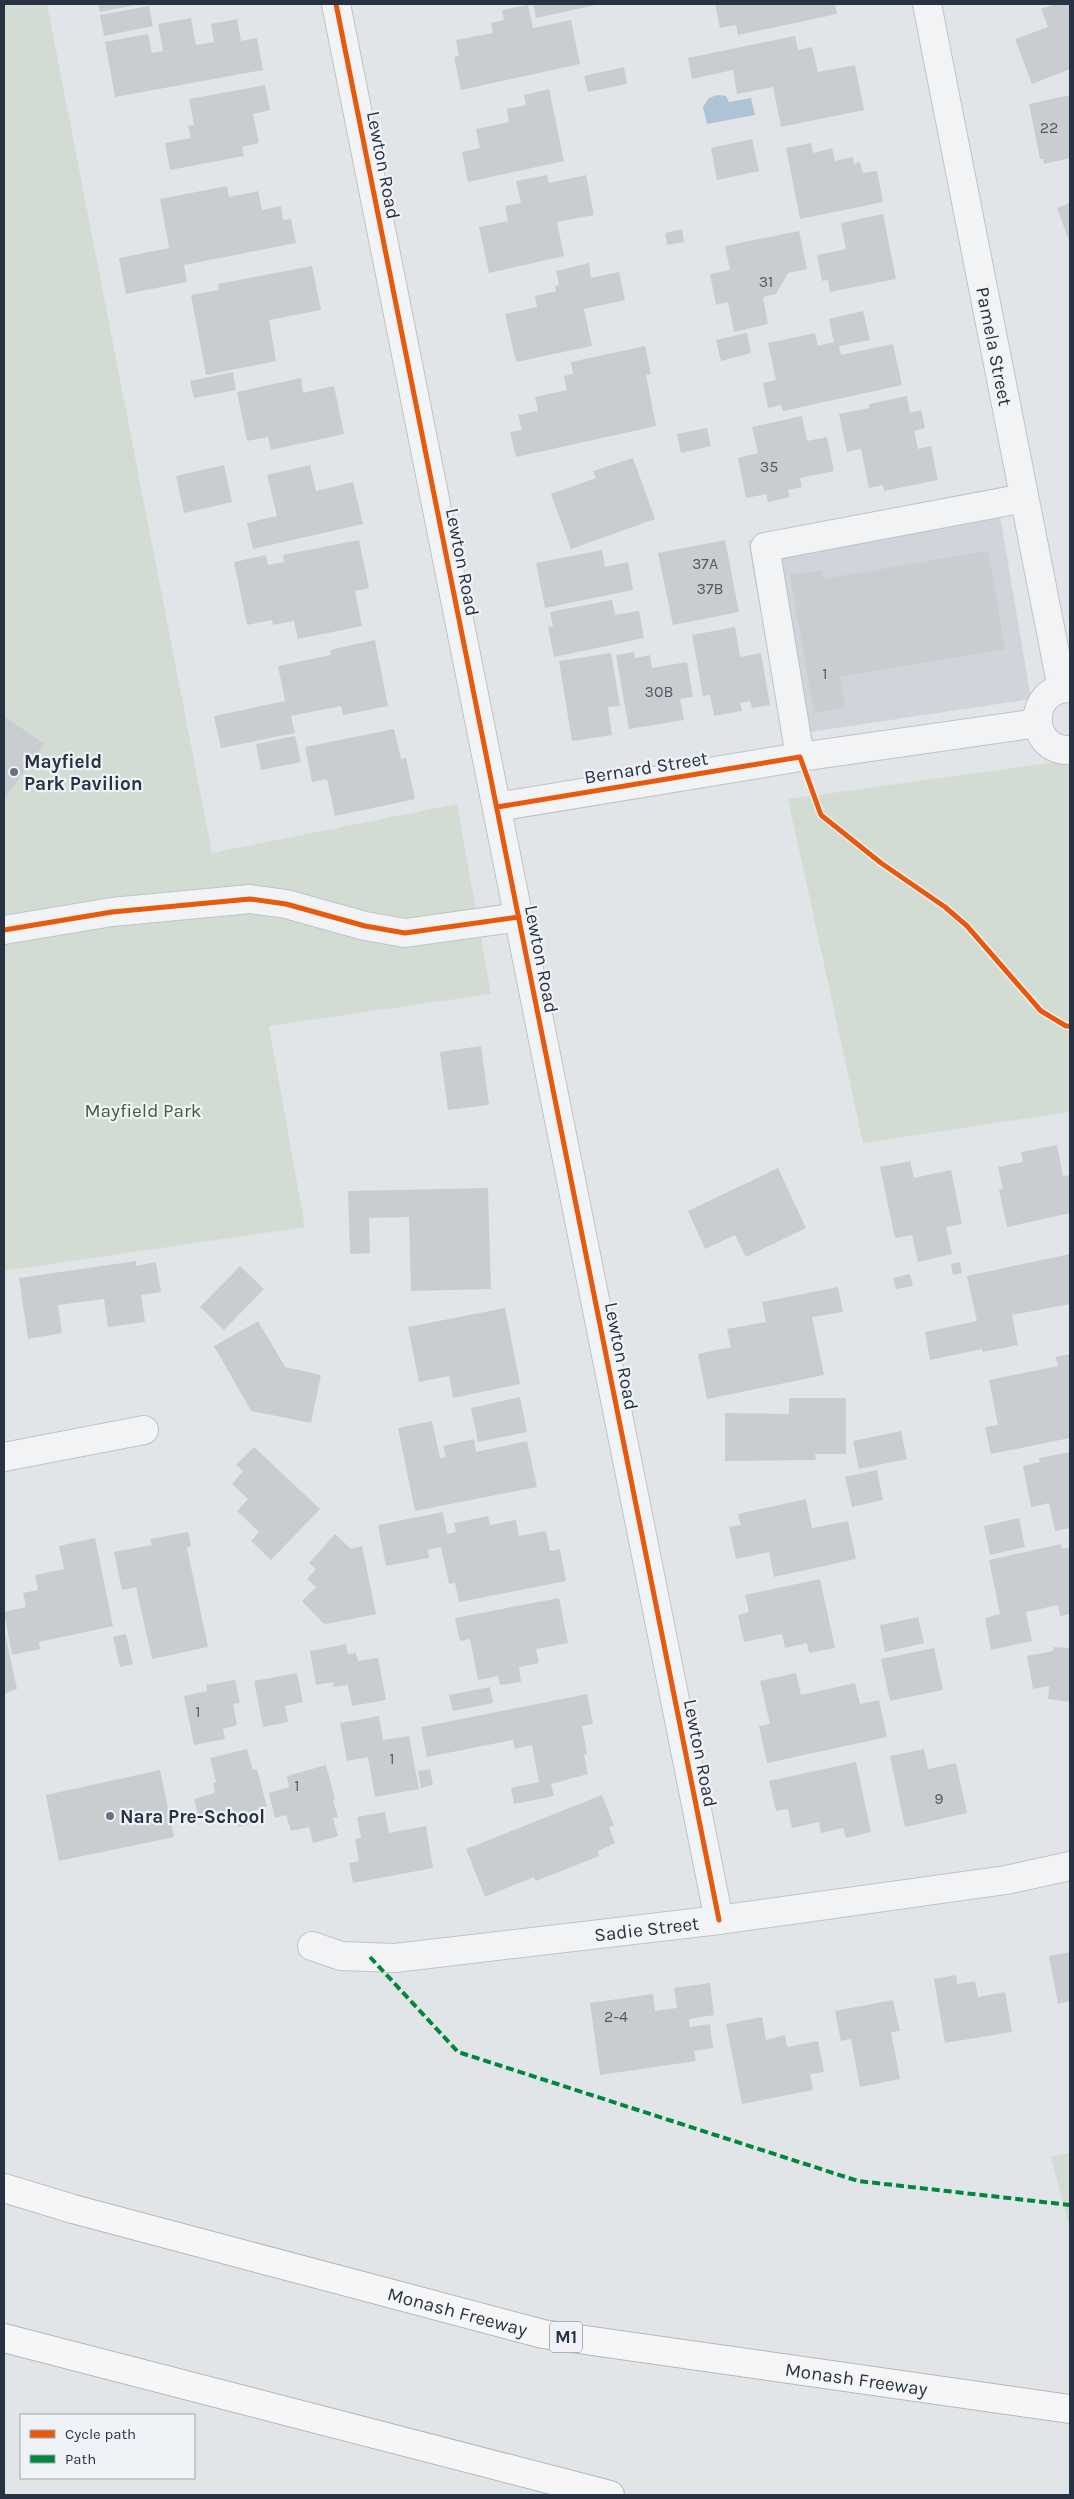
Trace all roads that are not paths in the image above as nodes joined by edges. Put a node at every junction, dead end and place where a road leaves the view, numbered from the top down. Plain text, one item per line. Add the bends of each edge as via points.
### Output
1 (336, 4) edge
2 (926, 4) edge
3 (1024, 498) junction
4 (1066, 688) edge
5 (1038, 723) junction
6 (1070, 750) edge
7 (800, 757) junction
8 (497, 807) junction
9 (519, 918) junction
10 (4, 930) edge
11 (144, 1430) dead end
12 (4, 1456) edge
13 (1070, 1866) edge
14 (719, 1920) junction
15 (312, 1946) dead end
16 (4, 2188) edge
17 (4, 2338) edge
18 (1070, 2410) edge
19 (610, 2495) edge

1 - 8 street, Lewton Road
2 - 3 street, Pamela Street
3 - 4 street, Pamela Street
3 - 7 street via 765,547
4 - 5 street via 1054,691 1041,704
5 - 6 street via 1046,741
5 - 7 street, Bernard Street
7 - 8 street, Bernard Street
8 - 9 street, Lewton Road
9 - 10 street via 405,933 365,926 286,904 250,899 112,912
9 - 14 street, Lewton Road
11 - 12 street
13 - 14 street, Sadie Street via 1006,1880
14 - 15 street, Sadie Street via 395,1958 341,1956
16 - 18 highway, Monash Freeway / M1 via 543,2334
17 - 19 highway

